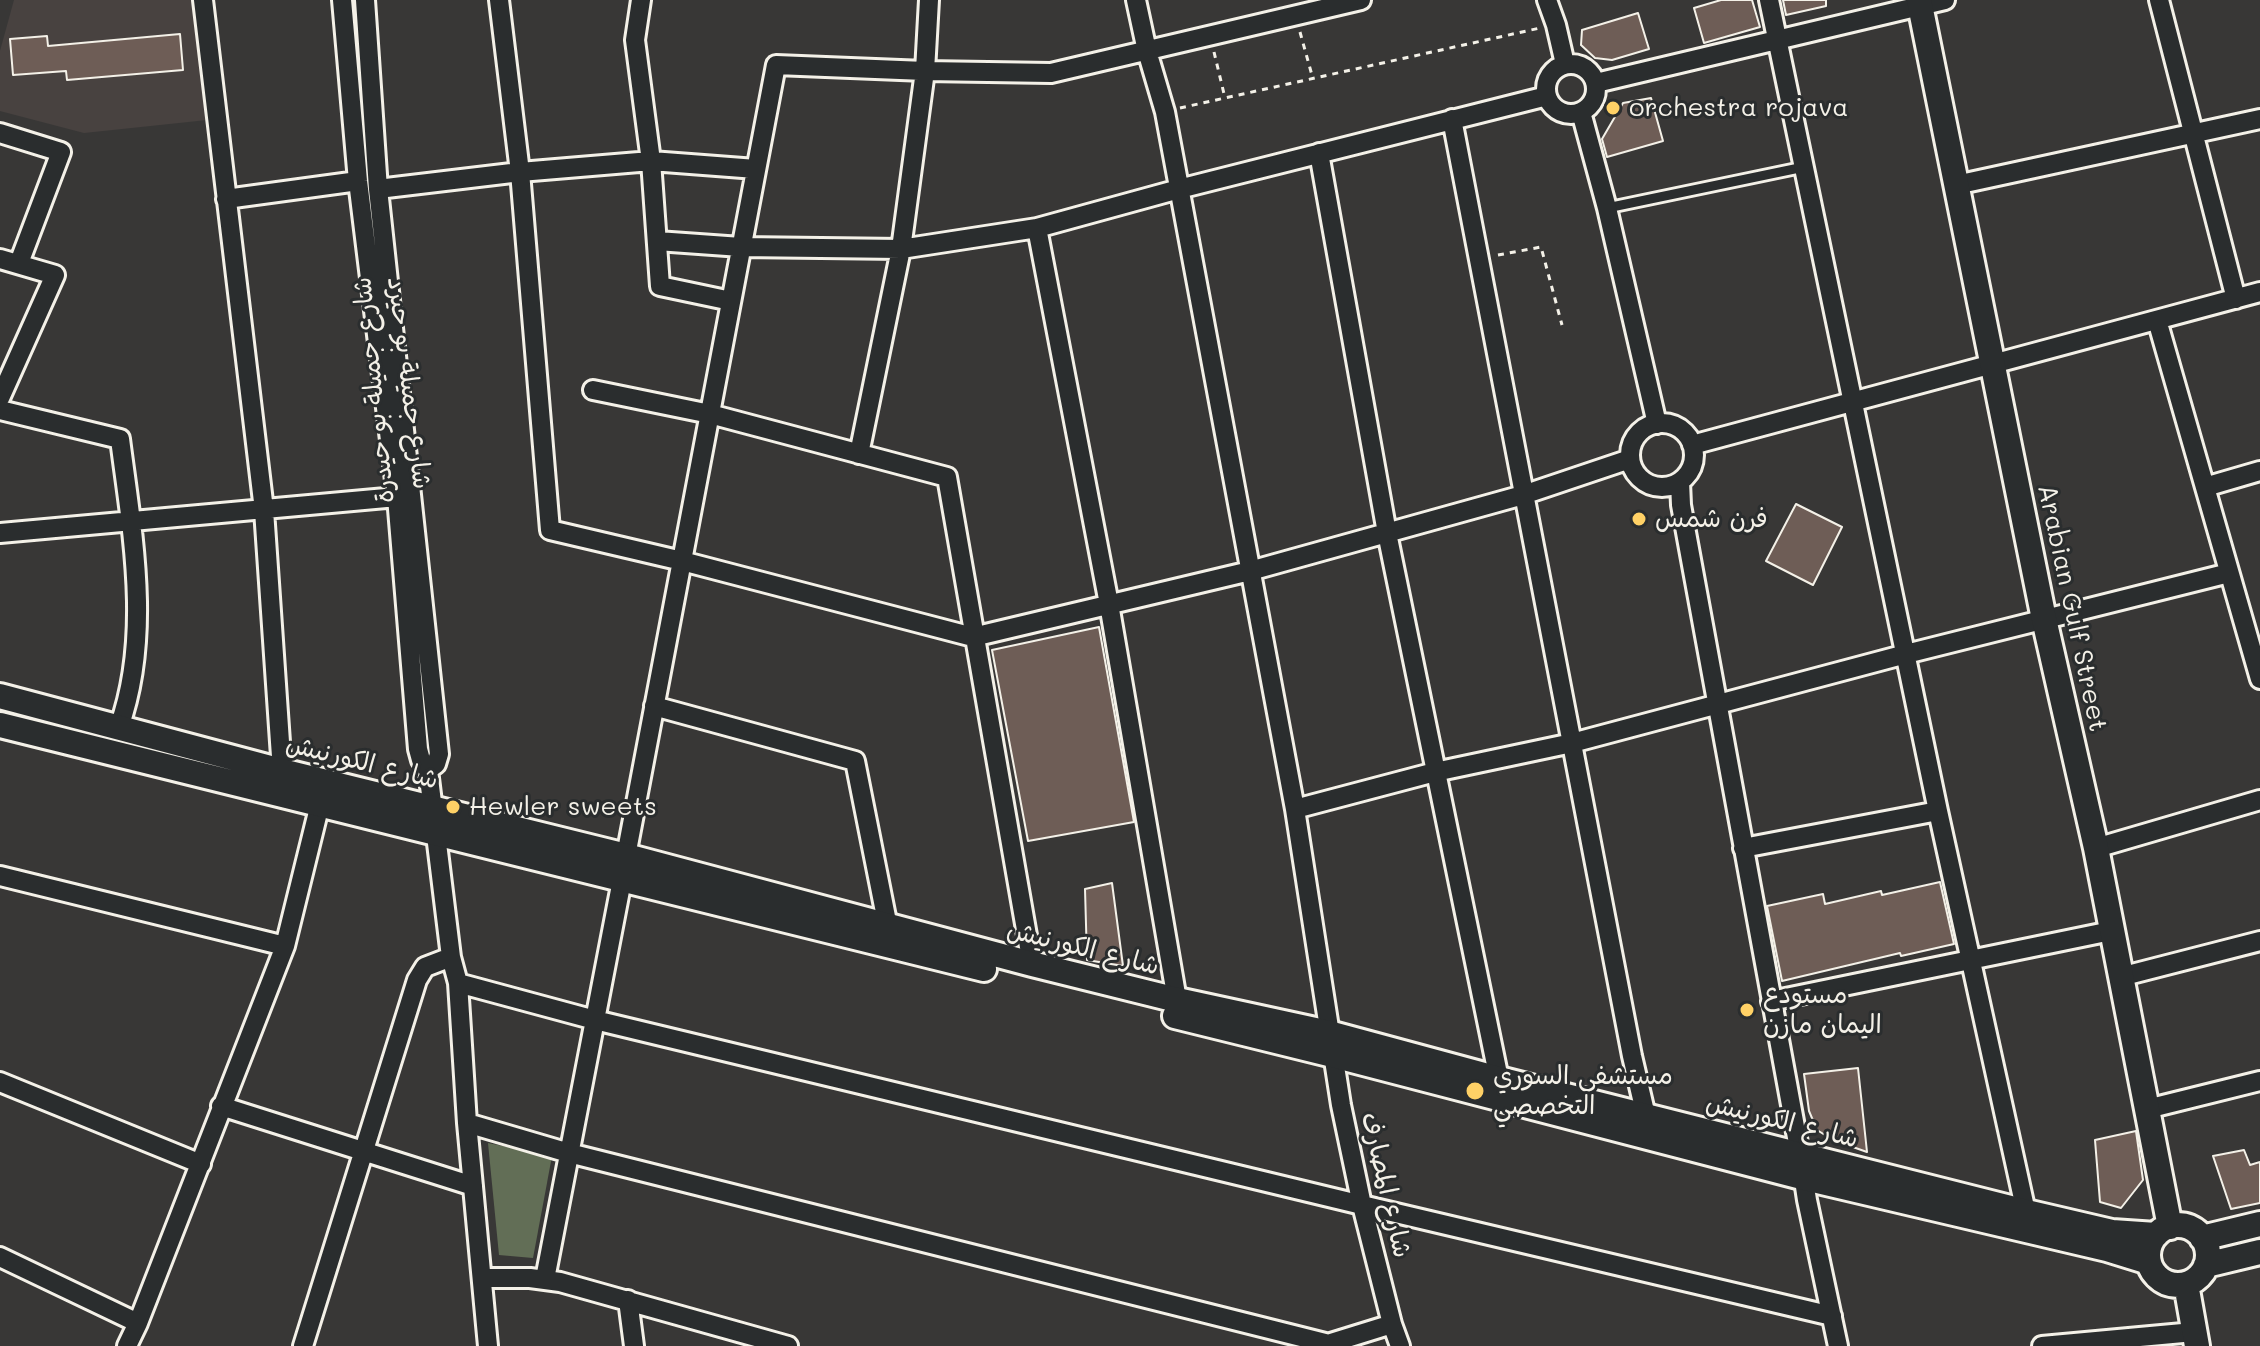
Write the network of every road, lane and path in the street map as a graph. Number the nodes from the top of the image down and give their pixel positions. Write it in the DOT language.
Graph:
graph roads {
  1 [pos="203,0"];
  2 [pos="342,0"];
  3 [pos="365,0"];
  4 [pos="499,0"];
  5 [pos="641,0"];
  6 [pos="929,0"];
  7 [pos="1136,0"];
  8 [pos="1361,0"];
  9 [pos="1547,0"];
  10 [pos="1769,0"];
  11 [pos="1945,0"];
  12 [pos="2159,0"];
  13 [pos="1919,3"];
  14 [pos="1296,15"];
  15 [pos="1556,25"];
  16 [pos="1210,36"];
  17 [pos="1778,40"];
  18 [pos="1147,51"];
  19 [pos="1565,64"];
  20 [pos="925,71"];
  21 [pos="1313,79"];
  22 [pos="1596,83"];
  23 [pos="1547,96"];
  24 [pos="1225,98"];
  25 [pos="1165,112"];
  26 [pos="1581,112"];
  27 [pos="1452,119"];
  28 [pos="2260,119"];
  29 [pos="0,133"];
  30 [pos="2193,134"];
  31 [pos="1319,153"];
  32 [pos="651,161"];
  33 [pos="1804,167"];
  34 [pos="756,169"];
  35 [pos="520,172"];
  36 [pos="358,181"];
  37 [pos="1956,185"];
  38 [pos="378,189"];
  39 [pos="1179,189"];
  40 [pos="226,199"];
  41 [pos="1607,208"];
  42 [pos="1037,228"];
  43 [pos="657,241"];
  44 [pos="741,247"];
  45 [pos="901,249"];
  46 [pos="0,259"];
  47 [pos="1478,259"];
  48 [pos="19,263"];
  49 [pos="2260,292"];
  50 [pos="2236,299"];
  51 [pos="731,301"];
  52 [pos="2157,320"];
  53 [pos="1562,325"];
  54 [pos="1992,365"];
  55 [pos="593,390"];
  56 [pos="0,398"];
  57 [pos="1853,403"];
  58 [pos="0,410"];
  59 [pos="710,414"];
  60 [pos="1657,424"];
  61 [pos="1692,445"];
  62 [pos="859,454"];
  63 [pos="1630,459"];
  64 [pos="2260,471"];
  65 [pos="1680,482"];
  66 [pos="2205,487"];
  67 [pos="1523,495"];
  68 [pos="397,497"];
  69 [pos="264,510"];
  70 [pos="130,522"];
  71 [pos="0,533"];
  72 [pos="1387,533"];
  73 [pos="682,561"];
  74 [pos="1250,571"];
  75 [pos="2229,573"];
  76 [pos="1109,604"];
  77 [pos="2044,619"];
  78 [pos="2253,633"];
  79 [pos="973,637"];
  80 [pos="1906,654"];
  81 [pos="2260,679"];
  82 [pos="0,696"];
  83 [pos="654,706"];
  84 [pos="1717,706"];
  85 [pos="0,725"];
  86 [pos="119,727"];
  87 [pos="1572,743"];
  88 [pos="428,770"];
  89 [pos="282,771"];
  90 [pos="1435,772"];
  91 [pos="2260,800"];
  92 [pos="320,804"];
  93 [pos="433,808"];
  94 [pos="1295,809"];
  95 [pos="1938,811"];
  96 [pos="436,833"];
  97 [pos="1743,848"];
  98 [pos="2096,848"];
  99 [pos="624,868"];
  100 [pos="0,876"];
  101 [pos="888,927"];
  102 [pos="2111,931"];
  103 [pos="2260,941"];
  104 [pos="285,946"];
  105 [pos="451,957"];
  106 [pos="1971,959"];
  107 [pos="1032,964"];
  108 [pos="2120,977"];
  109 [pos="458,983"];
  110 [pos="1177,1000"];
  111 [pos="1771,1001"];
  112 [pos="595,1020"];
  113 [pos="1331,1044"];
  114 [pos="1499,1079"];
  115 [pos="2260,1081"];
  116 [pos="0,1082"];
  117 [pos="221,1106"];
  118 [pos="2147,1109"];
  119 [pos="1646,1116"];
  120 [pos="467,1123"];
  121 [pos="364,1151"];
  122 [pos="569,1153"];
  123 [pos="201,1164"];
  124 [pos="1802,1166"];
  125 [pos="473,1186"];
  126 [pos="1362,1205"];
  127 [pos="2026,1212"];
  128 [pos="2260,1224"];
  129 [pos="2163,1231"];
  130 [pos="2202,1238"];
  131 [pos="2260,1252"];
  132 [pos="0,1257"];
  133 [pos="2149,1262"];
  134 [pos="2206,1265"];
  135 [pos="482,1278"];
  136 [pos="545,1279"];
  137 [pos="2186,1284"];
  138 [pos="628,1300"];
  139 [pos="1832,1316"];
  140 [pos="138,1323"];
  141 [pos="1392,1324"];
  142 [pos="2196,1339"];
  143 [pos="1325,1345"];
  144 [pos="127,1346"];
  145 [pos="303,1346"];
  146 [pos="488,1346"];
  147 [pos="634,1346"];
  148 [pos="788,1346"];
  149 [pos="1400,1346"];
  150 [pos="1838,1346"];
  151 [pos="2042,1346"];
  1 -- 40 [label="street"];
  2 -- 36 [label="street, شارع جميلة بو حيرد"];
  3 -- 38 [label="street, شارع جميلة بو حيدرة"];
  4 -- 35 [label="street"];
  5 -- 32 [label="street"];
  6 -- 20 [label="street"];
  7 -- 18 [label="street, شارع المصارف"];
  8 -- 14 [label="street"];
  9 -- 15 [label="street"];
  10 -- 17 [label="street"];
  11 -- 13 [label="street"];
  12 -- 30 [label="street"];
  13 -- 17 [label="street"];
  13 -- 37 [label="street, Arabian Gulf Street"];
  14 -- 16 [label="street"];
  14 -- 21 [label="path"];
  15 -- 19 [label="street"];
  15 -- 21 [label="path"];
  16 -- 18 [label="street"];
  16 -- 24 [label="path"];
  17 -- 22 [label="street"];
  17 -- 33 [label="street"];
  18 -- 20 [label="street"];
  18 -- 25 [label="street, شارع المصارف"];
  19 -- 22 [label="street"];
  19 -- 23 [label="street"];
  20 -- 34 [label="street"];
  20 -- 45 [label="street"];
  21 -- 24 [label="path"];
  22 -- 26 [label="street"];
  23 -- 26 [label="street"];
  23 -- 27 [label="street"];
  24 -- 25 [label="path"];
  25 -- 39 [label="street, شارع المصارف"];
  26 -- 41 [label="street"];
  27 -- 31 [label="street"];
  27 -- 47 [label="street"];
  28 -- 30 [label="street"];
  29 -- 48 [label="street"];
  30 -- 37 [label="street"];
  30 -- 50 [label="street"];
  31 -- 39 [label="street"];
  31 -- 72 [label="street"];
  32 -- 34 [label="street"];
  32 -- 35 [label="street"];
  32 -- 43 [label="street"];
  33 -- 41 [label="lane"];
  33 -- 57 [label="street"];
  34 -- 44 [label="street"];
  35 -- 38 [label="street"];
  35 -- 73 [label="street"];
  36 -- 40 [label="street"];
  36 -- 68 [label="street, شارع جميلة بو حيرد"];
  37 -- 54 [label="street, Arabian Gulf Street"];
  38 -- 88 [label="street, شارع جميلة بو حيدرة"];
  39 -- 42 [label="street"];
  39 -- 74 [label="street, شارع المصارف"];
  40 -- 69 [label="street"];
  41 -- 60 [label="street"];
  42 -- 45 [label="street"];
  42 -- 76 [label="street"];
  43 -- 44 [label="street"];
  43 -- 51 [label="street"];
  44 -- 45 [label="street"];
  44 -- 51 [label="street"];
  45 -- 62 [label="street"];
  46 -- 48 [label="street"];
  47 -- 53 [label="path"];
  47 -- 67 [label="street"];
  48 -- 56 [label="street"];
  49 -- 50 [label="street"];
  50 -- 52 [label="street"];
  51 -- 59 [label="street"];
  52 -- 54 [label="street"];
  52 -- 66 [label="street"];
  54 -- 57 [label="street"];
  54 -- 77 [label="street, Arabian Gulf Street"];
  55 -- 59 [label="street"];
  57 -- 61 [label="street"];
  57 -- 80 [label="street"];
  58 -- 70 [label="street"];
  59 -- 62 [label="street"];
  59 -- 73 [label="street"];
  60 -- 61 [label="street"];
  60 -- 63 [label="street"];
  61 -- 65 [label="street"];
  62 -- 79 [label="street"];
  63 -- 65 [label="street"];
  63 -- 67 [label="street"];
  64 -- 66 [label="street"];
  65 -- 84 [label="street"];
  66 -- 75 [label="street"];
  67 -- 72 [label="street"];
  67 -- 87 [label="street"];
  68 -- 69 [label="street"];
  68 -- 88 [label="street, شارع جميلة بو حيرد"];
  69 -- 70 [label="street"];
  69 -- 89 [label="street"];
  70 -- 71 [label="street"];
  70 -- 86 [label="street"];
  72 -- 74 [label="street"];
  72 -- 90 [label="street"];
  73 -- 79 [label="street"];
  73 -- 83 [label="street"];
  74 -- 76 [label="street"];
  74 -- 94 [label="street, شارع المصارف"];
  75 -- 77 [label="street"];
  75 -- 78 [label="street"];
  76 -- 79 [label="street"];
  76 -- 110 [label="street"];
  77 -- 80 [label="street"];
  77 -- 98 [label="street, Arabian Gulf Street"];
  78 -- 81 [label="street"];
  79 -- 107 [label="street"];
  80 -- 84 [label="street"];
  80 -- 95 [label="street"];
  82 -- 86 [label="street, شارع الكورنيش"];
  83 -- 99 [label="street"];
  83 -- 101 [label="street"];
  84 -- 87 [label="street"];
  84 -- 97 [label="street"];
  85 -- 92 [label="street, شارع الكورنيش"];
  86 -- 89 [label="street, شارع الكورنيش"];
  87 -- 90 [label="street"];
  87 -- 119 [label="street"];
  88 -- 93 [label="street"];
  89 -- 93 [label="street, شارع الكورنيش"];
  90 -- 94 [label="street"];
  90 -- 114 [label="street"];
  91 -- 98 [label="street"];
  92 -- 96 [label="street, شارع الكورنيش"];
  92 -- 104 [label="street"];
  93 -- 96 [label="street"];
  93 -- 99 [label="street, شارع الكورنيش"];
  94 -- 113 [label="street, شارع المصارف"];
  95 -- 97 [label="street"];
  95 -- 106 [label="street"];
  96 -- 99 [label="street, شارع الكورنيش"];
  96 -- 105 [label="street"];
  97 -- 111 [label="street"];
  98 -- 102 [label="street, Arabian Gulf Street"];
  99 -- 101 [label="street, شارع الكورنيش"];
  99 -- 112 [label="street"];
  99 -- 113 [label="street, شارع الكورنيش"];
  100 -- 104 [label="street"];
  101 -- 107 [label="street, شارع الكورنيش"];
  102 -- 106 [label="street"];
  102 -- 108 [label="street, Arabian Gulf Street"];
  103 -- 108 [label="street"];
  104 -- 117 [label="street"];
  105 -- 109 [label="street"];
  105 -- 121 [label="street"];
  106 -- 111 [label="street"];
  106 -- 127 [label="street"];
  107 -- 110 [label="street, شارع الكورنيش"];
  108 -- 118 [label="street, Arabian Gulf Street"];
  109 -- 112 [label="street"];
  109 -- 120 [label="street"];
  110 -- 113 [label="street, شارع الكورنيش"];
  111 -- 124 [label="street"];
  112 -- 122 [label="street"];
  112 -- 126 [label="street"];
  113 -- 114 [label="street, شارع الكورنيش"];
  113 -- 124 [label="street, شارع الكورنيش"];
  113 -- 126 [label="street, شارع المصارف"];
  114 -- 119 [label="street, شارع الكورنيش"];
  115 -- 118 [label="street"];
  116 -- 123 [label="street"];
  117 -- 121 [label="street"];
  117 -- 123 [label="street"];
  118 -- 129 [label="street, Arabian Gulf Street"];
  119 -- 124 [label="street, شارع الكورنيش"];
  120 -- 122 [label="street"];
  120 -- 125 [label="street"];
  121 -- 125 [label="street"];
  121 -- 145 [label="street"];
  122 -- 136 [label="street"];
  122 -- 143 [label="street"];
  123 -- 140 [label="street"];
  124 -- 127 [label="street, شارع الكورنيش"];
  124 -- 133 [label="street, شارع الكورنيش"];
  124 -- 139 [label="street"];
  125 -- 135 [label="street"];
  126 -- 139 [label="street"];
  126 -- 141 [label="street, شارع المصارف"];
  127 -- 129 [label="street, شارع الكورنيش"];
  128 -- 130 [label="street"];
  129 -- 130 [label="street"];
  129 -- 133 [label="street"];
  130 -- 134 [label="street"];
  131 -- 134 [label="street"];
  132 -- 140 [label="street"];
  133 -- 137 [label="street"];
  134 -- 137 [label="street"];
  135 -- 136 [label="street"];
  135 -- 146 [label="street"];
  136 -- 138 [label="street"];
  137 -- 142 [label="street"];
  138 -- 147 [label="street"];
  138 -- 148 [label="street"];
  139 -- 150 [label="street"];
  140 -- 144 [label="street"];
  141 -- 143 [label="street"];
  141 -- 149 [label="street, شارع المصارف"];
  142 -- 151 [label="street"];
}
